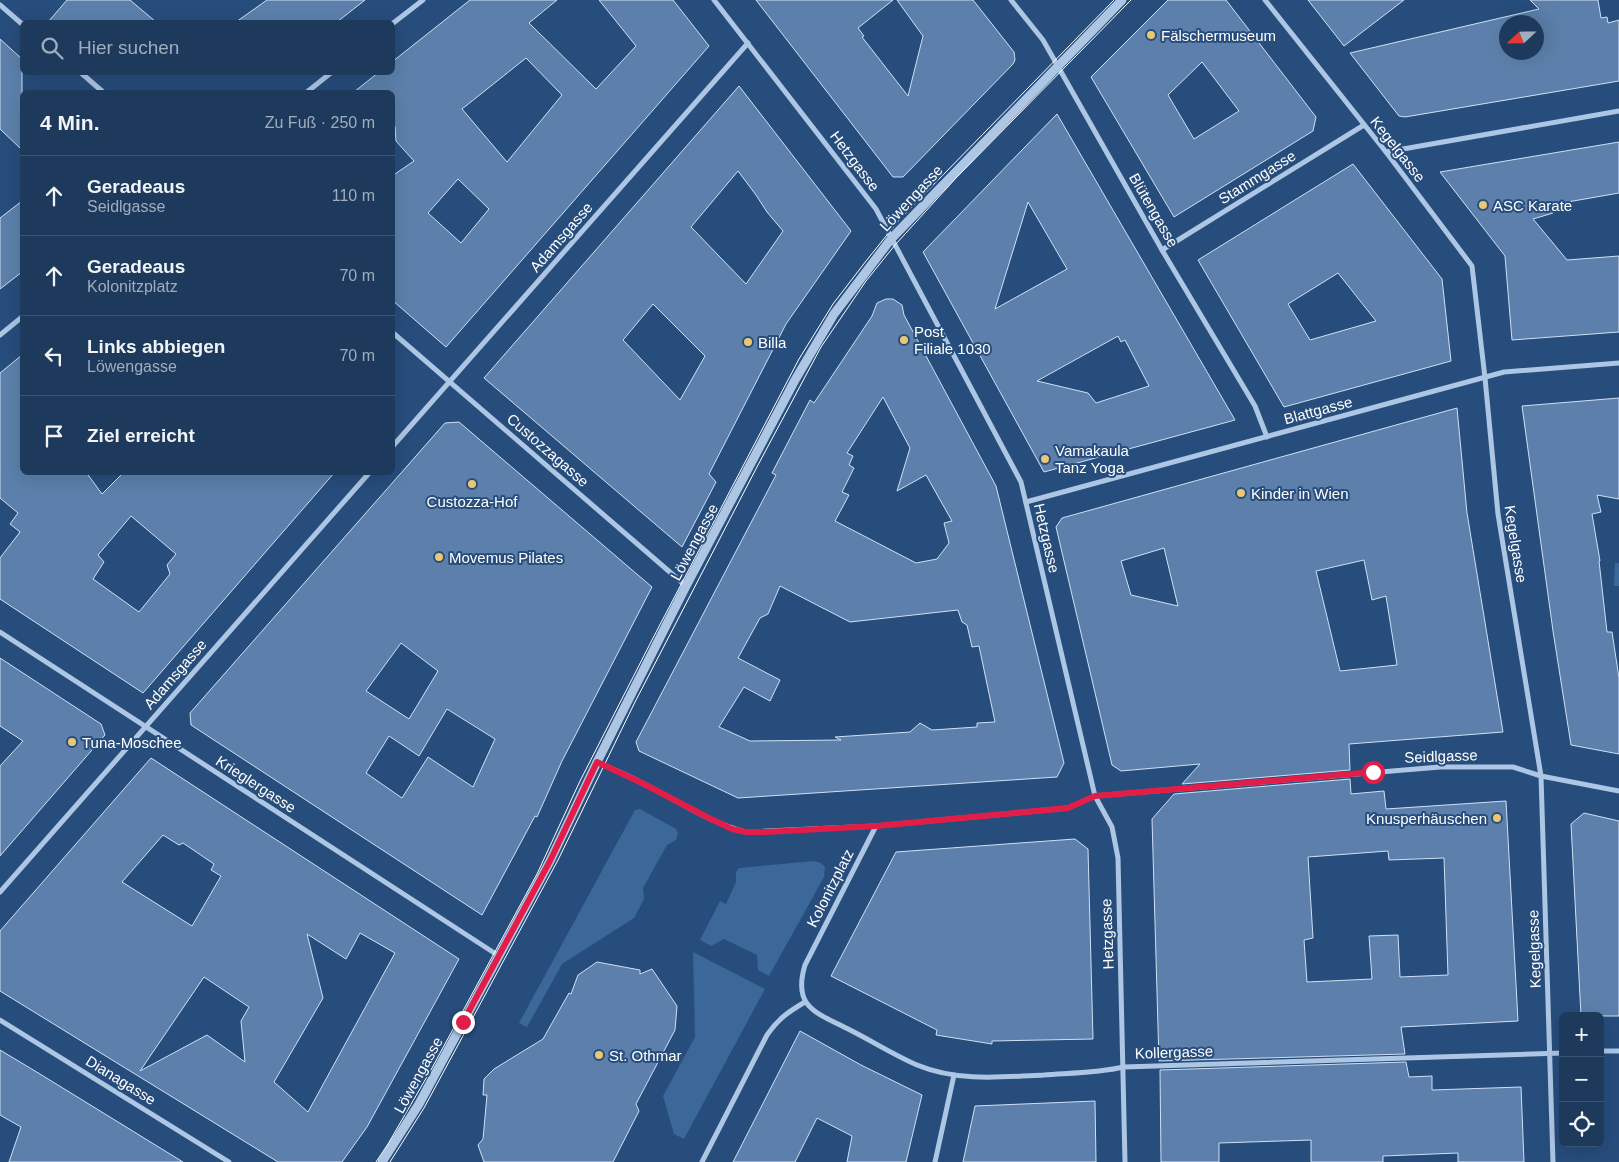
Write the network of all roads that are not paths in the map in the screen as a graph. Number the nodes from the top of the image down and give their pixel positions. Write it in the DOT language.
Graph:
graph roads {
  1 [pos="423,0"];
  2 [pos="714,0"];
  3 [pos="1011,0"];
  4 [pos="1122,0"];
  5 [pos="1265,0"];
  6 [pos="0,5"];
  7 [pos="20,22"];
  8 [pos="395,22"];
  9 [pos="748,43"];
  10 [pos="1057,66"];
  11 [pos="83,75"];
  12 [pos="328,75"];
  13 [pos="101,90"];
  14 [pos="309,90"];
  15 [pos="1619,111"];
  16 [pos="1364,125"];
  17 [pos="1386,152"];
  18 [pos="891,239"];
  19 [pos="1162,250"];
  20 [pos="20,319"];
  21 [pos="0,335"];
  22 [pos="395,335"];
  23 [pos="1619,363"];
  24 [pos="1485,378"];
  25 [pos="450,382"];
  26 [pos="1268,437"];
  27 [pos="395,444"];
  28 [pos="367,475"];
  29 [pos="1026,502"];
  30 [pos="686,586"];
  31 [pos="0,632"];
  32 [pos="145,727"];
  33 [pos="597,762"];
  34 [pos="1541,776"];
  35 [pos="1619,791"];
  36 [pos="1095,796"];
  37 [pos="876,826"];
  38 [pos="0,892"];
  39 [pos="499,956"];
  40 [pos="805,1002"];
  41 [pos="0,1020"];
  42 [pos="1619,1051"];
  43 [pos="1604,1052"];
  44 [pos="1559,1053"];
  45 [pos="1550,1054"];
  46 [pos="1124,1066"];
  47 [pos="954,1075"];
  48 [pos="229,1162"];
  49 [pos="382,1162"];
  50 [pos="702,1162"];
  51 [pos="935,1162"];
  52 [pos="1125,1162"];
  53 [pos="1553,1162"];
  1 -- 8 [label="street"];
  2 -- 9 [label="street, Hetzgasse"];
  3 -- 10 [label="street, Blütengasse"];
  4 -- 10 [label="street, Löwengasse"];
  5 -- 16 [label="street, Kegelgasse"];
  6 -- 7 [label="street"];
  9 -- 18 [label="street, Hetzgasse"];
  9 -- 25 [label="street, Adamsgasse"];
  10 -- 18 [label="street, Löwengasse"];
  10 -- 19 [label="street, Blütengasse"];
  11 -- 13 [label="street"];
  12 -- 14 [label="street"];
  15 -- 17 [label="street"];
  16 -- 17 [label="street, Kegelgasse"];
  16 -- 19 [label="street, Stammgasse"];
  17 -- 24 [label="street, Kegelgasse"];
  18 -- 29 [label="street, Hetzgasse"];
  18 -- 30 [label="street, Löwengasse"];
  19 -- 26 [label="street, Blütengasse"];
  20 -- 21 [label="street"];
  22 -- 25 [label="street, Custozzagasse"];
  23 -- 24 [label="street, Blattgasse"];
  24 -- 26 [label="street, Blattgasse"];
  24 -- 34 [label="street, Kegelgasse"];
  25 -- 27 [label="street, Adamsgasse"];
  25 -- 30 [label="street, Custozzagasse"];
  26 -- 29 [label="street, Blattgasse"];
  28 -- 32 [label="street, Adamsgasse"];
  29 -- 36 [label="street, Hetzgasse"];
  30 -- 33 [label="street, Löwengasse"];
  31 -- 32 [label="street, Krieglergasse"];
  32 -- 38 [label="street, Adamsgasse"];
  32 -- 39 [label="street, Krieglergasse"];
  33 -- 37 [label="street, Kolonitzplatz"];
  33 -- 39 [label="street, Löwengasse"];
  34 -- 35 [label="street, Seidlgasse"];
  34 -- 36 [label="street, Seidlgasse"];
  34 -- 45 [label="street, Kegelgasse"];
  36 -- 37 [label="street, Seidlgasse"];
  36 -- 46 [label="street, Hetzgasse"];
  37 -- 40 [label="street, Kolonitzplatz"];
  39 -- 49 [label="street, Löwengasse"];
  40 -- 47 [label="street, Kollergasse"];
  40 -- 50 [label="street"];
  41 -- 48 [label="street, Dianagasse"];
  42 -- 43 [label="street"];
  44 -- 45 [label="street, Kollergasse"];
  45 -- 46 [label="street, Kollergasse"];
  45 -- 53 [label="street, Kegelgasse"];
  46 -- 47 [label="street, Kollergasse"];
  46 -- 52 [label="street, Hetzgasse"];
  47 -- 51 [label="street"];
}
